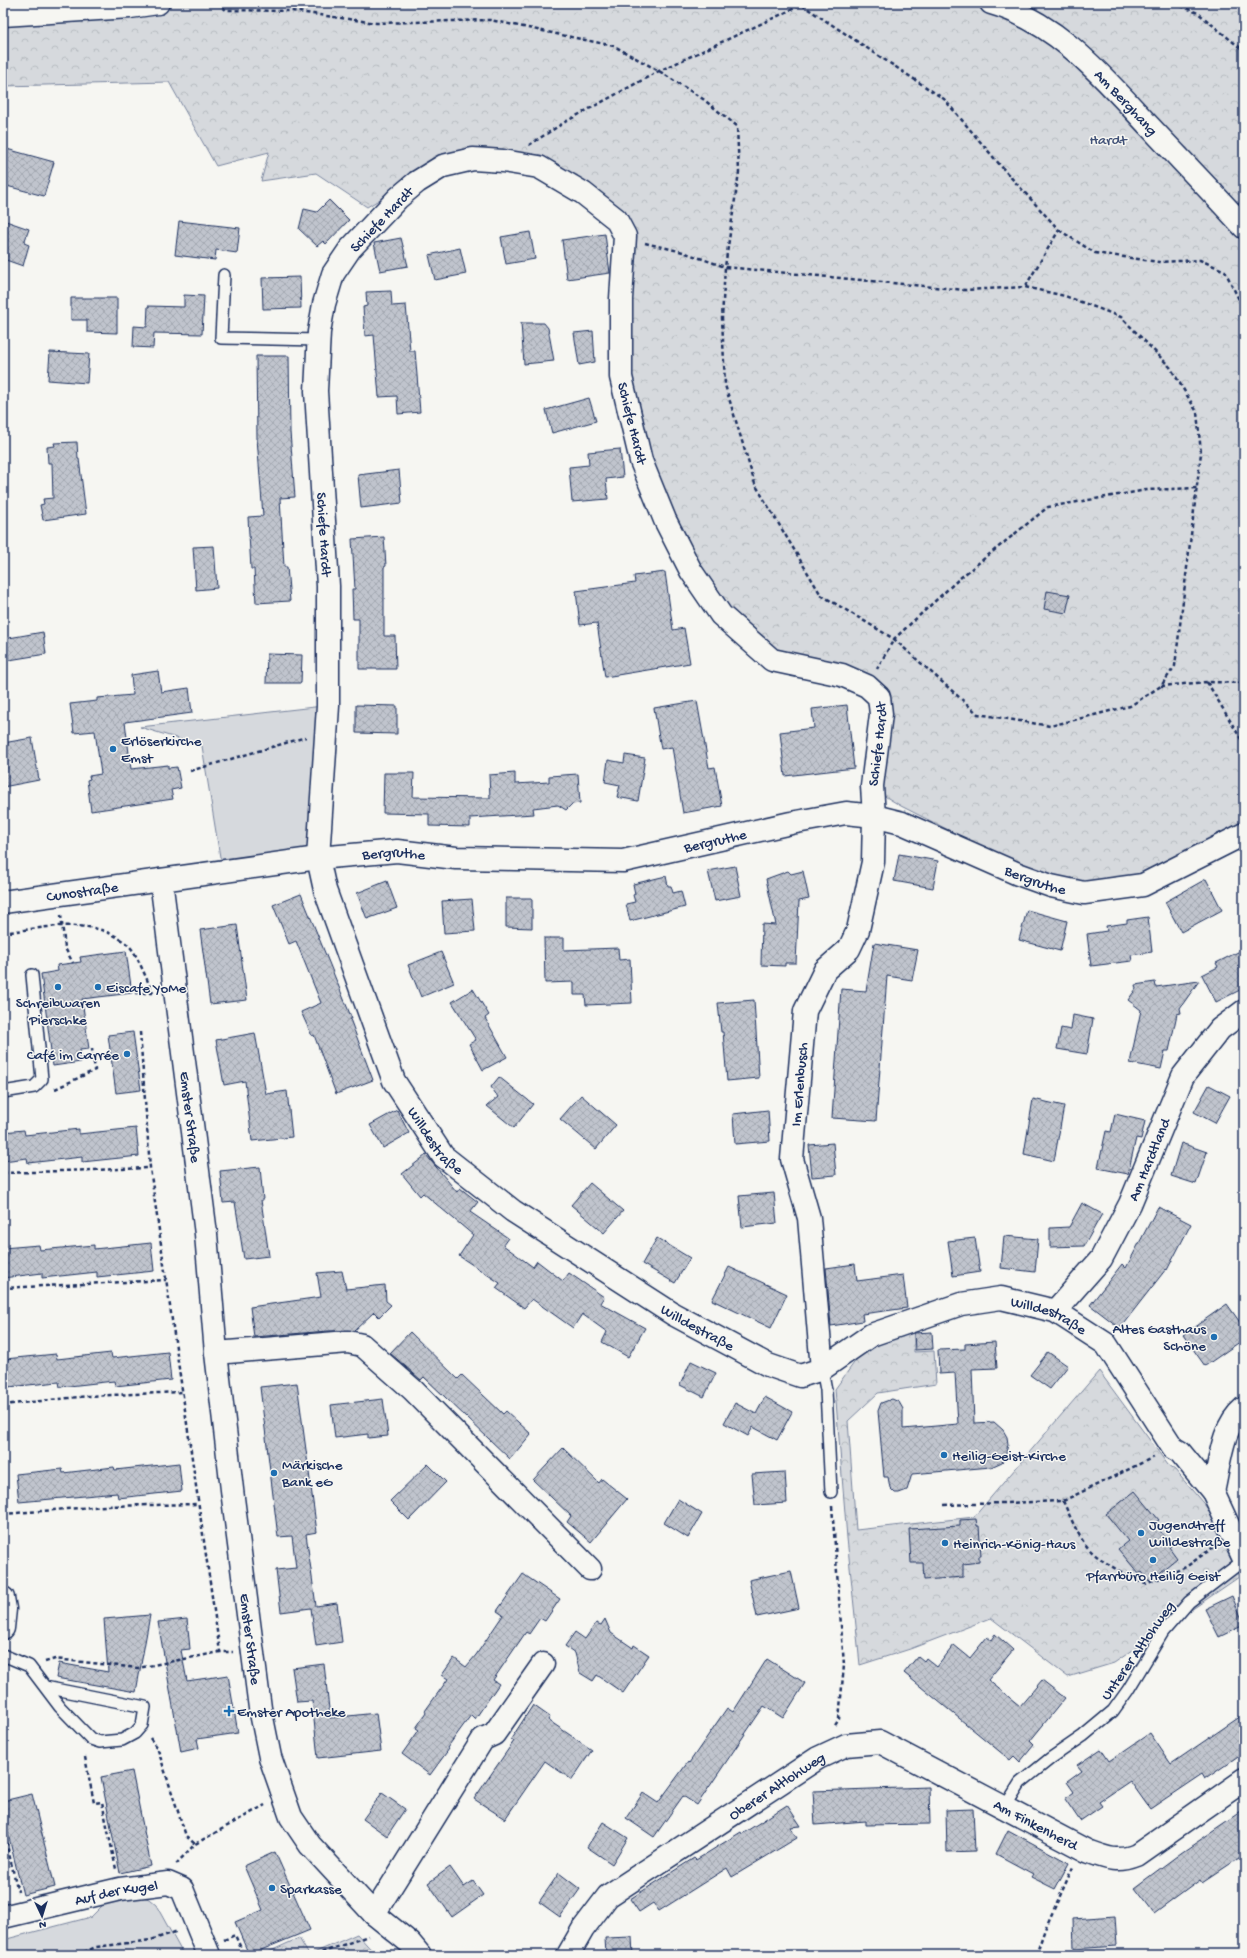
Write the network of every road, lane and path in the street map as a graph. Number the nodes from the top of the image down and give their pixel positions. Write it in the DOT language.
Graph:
graph roads {
  1 [pos="158,3"];
  2 [pos="217,3"];
  3 [pos="806,3"];
  4 [pos="991,3"];
  5 [pos="1174,3"];
  6 [pos="802,5"];
  7 [pos="3,15"];
  8 [pos="1244,51"];
  9 [pos="659,71"];
  10 [pos="503,161"];
  11 [pos="1244,227"];
  12 [pos="1059,230"];
  13 [pos="638,241"];
  14 [pos="725,267"];
  15 [pos="224,275"];
  16 [pos="1025,287"];
  17 [pos="1244,310"];
  18 [pos="318,340"];
  19 [pos="1197,488"];
  20 [pos="894,639"];
  21 [pos="1207,682"];
  22 [pos="1244,683"];
  23 [pos="867,686"];
  24 [pos="1162,686"];
  25 [pos="326,731"];
  26 [pos="1244,744"];
  27 [pos="190,772"];
  28 [pos="874,816"];
  29 [pos="1244,834"];
  30 [pos="318,858"];
  31 [pos="161,880"];
  32 [pos="59,894"];
  33 [pos="3,902"];
  34 [pos="62,925"];
  35 [pos="3,933"];
  36 [pos="73,963"];
  37 [pos="32,974"];
  38 [pos="153,993"];
  39 [pos="1244,1010"];
  40 [pos="140,1032"];
  41 [pos="92,1049"];
  42 [pos="34,1087"];
  43 [pos="3,1092"];
  44 [pos="150,1168"];
  45 [pos="3,1173"];
  46 [pos="166,1280"];
  47 [pos="3,1288"];
  48 [pos="1055,1311"];
  49 [pos="216,1353"];
  50 [pos="822,1370"];
  51 [pos="182,1392"];
  52 [pos="3,1405"];
  53 [pos="1244,1408"];
  54 [pos="1173,1448"];
  55 [pos="831,1492"];
  56 [pos="1213,1492"];
  57 [pos="1063,1501"];
  58 [pos="198,1504"];
  59 [pos="944,1505"];
  60 [pos="3,1514"];
  61 [pos="1232,1535"];
  62 [pos="1244,1559"];
  63 [pos="590,1569"];
  64 [pos="3,1598"];
  65 [pos="3,1628"];
  66 [pos="220,1652"];
  67 [pos="253,1653"];
  68 [pos="3,1655"];
  69 [pos="543,1664"];
  70 [pos="28,1666"];
  71 [pos="45,1687"];
  72 [pos="142,1725"];
  73 [pos="85,1757"];
  74 [pos="818,1758"];
  75 [pos="1244,1780"];
  76 [pos="283,1795"];
  77 [pos="1005,1807"];
  78 [pos="3,1828"];
  79 [pos="195,1844"];
  80 [pos="1081,1848"];
  81 [pos="168,1883"];
  82 [pos="120,1889"];
  83 [pos="13,1914"];
  84 [pos="382,1922"];
  85 [pos="196,1925"];
  86 [pos="77,1955"];
  87 [pos="208,1955"];
  88 [pos="315,1955"];
  89 [pos="420,1955"];
  90 [pos="568,1955"];
  91 [pos="1036,1955"];
  1 -- 7 [label="street"];
  2 -- 9 [label="path"];
  3 -- 6 [label="path"];
  4 -- 11 [label="street, Am Berghang"];
  5 -- 8 [label="path"];
  6 -- 9 [label="path"];
  6 -- 12 [label="path"];
  9 -- 10 [label="path"];
  9 -- 14 [label="path"];
  10 -- 18 [label="street, Schiefe Hardt"];
  10 -- 23 [label="street, Schiefe Hardt"];
  12 -- 16 [label="path"];
  12 -- 17 [label="path"];
  13 -- 14 [label="path"];
  14 -- 16 [label="path"];
  14 -- 20 [label="path"];
  15 -- 18 [label="lane"];
  16 -- 19 [label="path"];
  18 -- 25 [label="street, Schiefe Hardt"];
  19 -- 20 [label="path"];
  19 -- 24 [label="path"];
  20 -- 23 [label="path"];
  20 -- 24 [label="path"];
  21 -- 22 [label="path"];
  21 -- 24 [label="path"];
  21 -- 26 [label="path"];
  23 -- 28 [label="street, Schiefe Hardt"];
  25 -- 27 [label="path"];
  25 -- 30 [label="street, Schiefe Hardt"];
  28 -- 29 [label="street, Bergruthe"];
  28 -- 30 [label="street, Bergruthe"];
  28 -- 50 [label="street, Im Erlenbusch"];
  30 -- 31 [label="street, Bergruthe"];
  30 -- 50 [label="street, Willdestraße"];
  31 -- 32 [label="street, Cunostraße"];
  31 -- 49 [label="street, Emster Straße"];
  32 -- 33 [label="street, Cunostraße"];
  32 -- 34 [label="path"];
  34 -- 35 [label="path"];
  34 -- 36 [label="path"];
  34 -- 38 [label="path"];
  37 -- 42 [label="lane"];
  39 -- 48 [label="street, Am Hardtland"];
  40 -- 44 [label="path"];
  41 -- 42 [label="path"];
  42 -- 43 [label="lane"];
  44 -- 45 [label="path"];
  44 -- 46 [label="path"];
  46 -- 47 [label="path"];
  46 -- 51 [label="path"];
  48 -- 50 [label="street, Willdestraße"];
  48 -- 54 [label="street, Willdestraße"];
  49 -- 63 [label="street"];
  49 -- 67 [label="street, Emster Straße"];
  50 -- 55 [label="lane"];
  51 -- 52 [label="path"];
  51 -- 58 [label="path"];
  53 -- 56 [label="street"];
  54 -- 56 [label="street, Willdestraße"];
  54 -- 57 [label="path"];
  55 -- 74 [label="path, Oberer Altlohweg"];
  56 -- 61 [label="street, Willdestraße"];
  57 -- 59 [label="path"];
  57 -- 61 [label="path"];
  58 -- 60 [label="path"];
  58 -- 66 [label="path"];
  61 -- 62 [label="street, Willdestraße"];
  62 -- 77 [label="lane, Unterer Altlohweg"];
  64 -- 65 [label="street"];
  66 -- 67 [label="path"];
  66 -- 70 [label="path"];
  67 -- 76 [label="street, Emster Straße"];
  68 -- 70 [label="lane"];
  69 -- 84 [label="street"];
  70 -- 71 [label="lane"];
  71 -- 72 [label="lane"];
  71 -- 72 [label="lane"];
  72 -- 79 [label="path"];
  73 -- 82 [label="path"];
  74 -- 77 [label="street, Am Finkenherd"];
  74 -- 90 [label="street, Oberer Altlohweg"];
  75 -- 80 [label="street, Am Finkenherd"];
  76 -- 79 [label="path"];
  76 -- 84 [label="street, Emster Straße"];
  77 -- 80 [label="street, Am Finkenherd"];
  78 -- 83 [label="path"];
  79 -- 81 [label="path"];
  80 -- 91 [label="path"];
  81 -- 82 [label="street, Auf der Kugel"];
  81 -- 85 [label="street, Auf der Kugel"];
  82 -- 83 [label="street, Auf der Kugel"];
  84 -- 88 [label="path"];
  84 -- 89 [label="street, Emster Straße"];
  85 -- 86 [label="path"];
  85 -- 87 [label="street, Auf der Kugel"];
}
